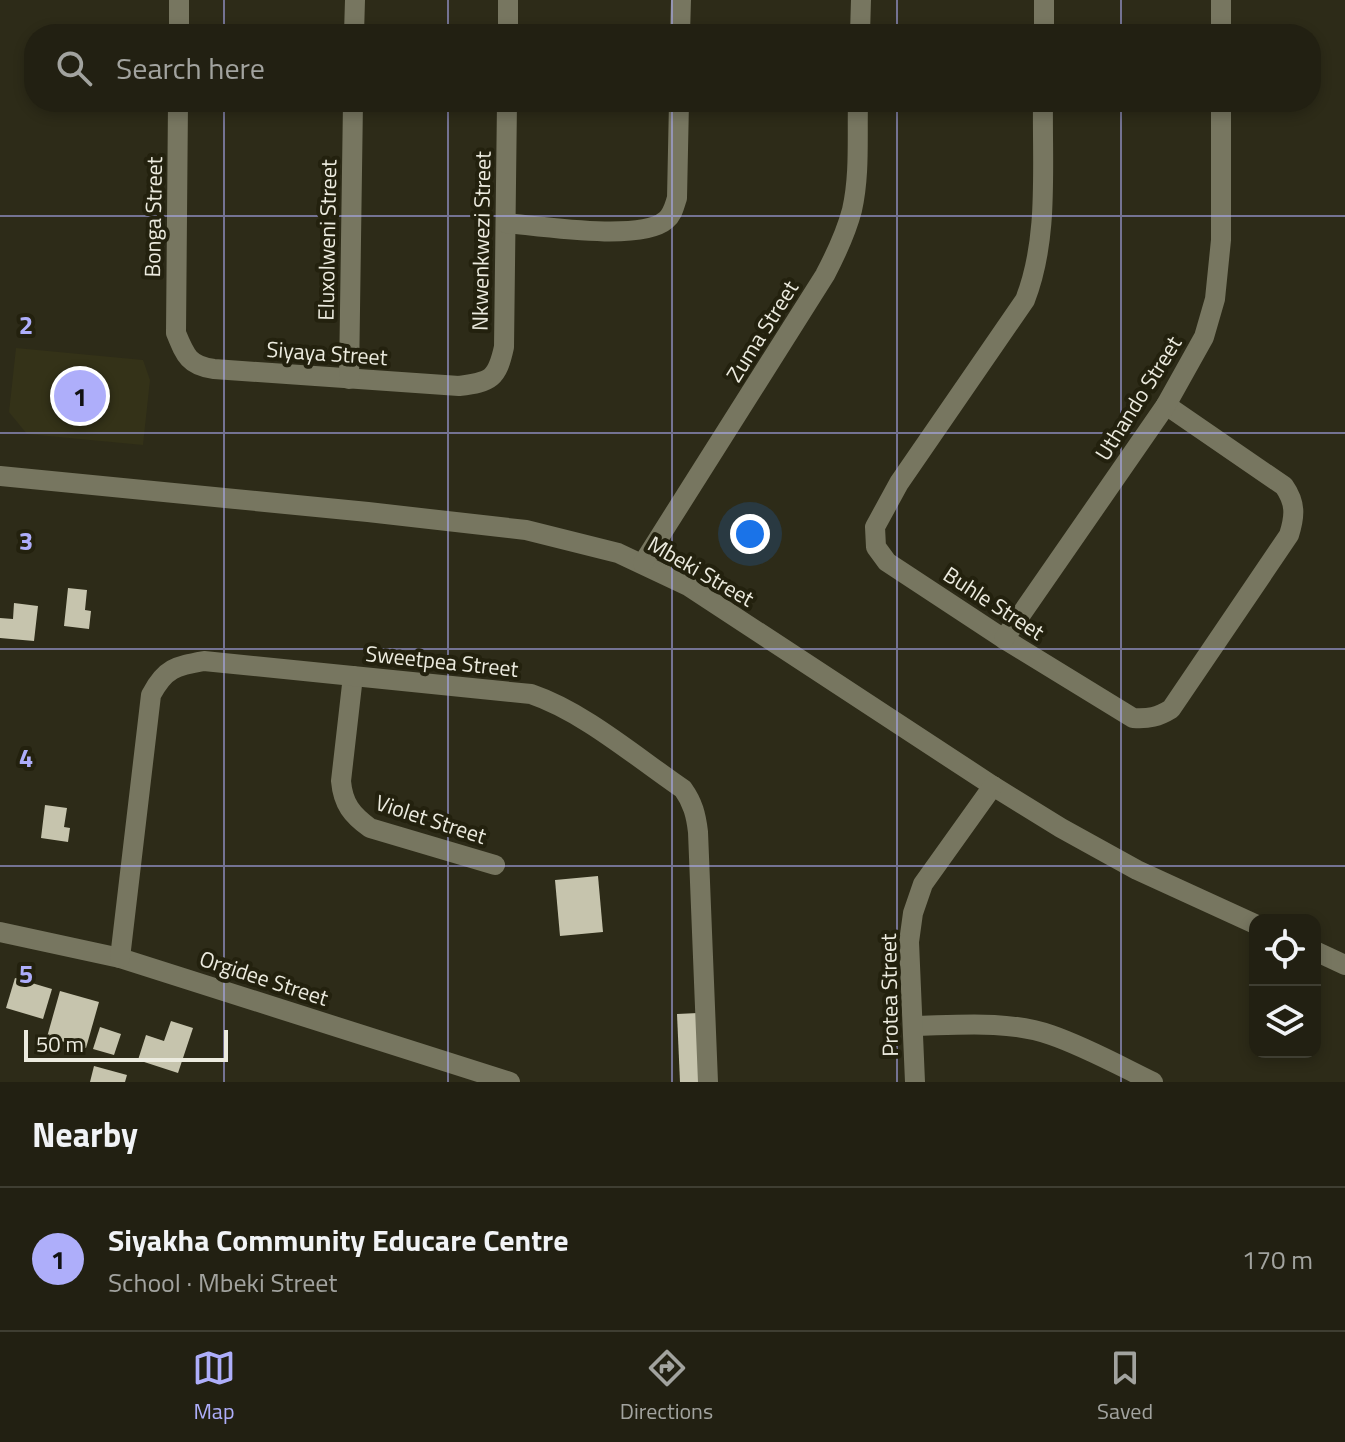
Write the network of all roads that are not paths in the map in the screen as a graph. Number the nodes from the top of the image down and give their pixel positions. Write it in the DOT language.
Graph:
graph roads {
  1 [pos="179,0"];
  2 [pos="355,0"];
  3 [pos="508,0"];
  4 [pos="681,0"];
  5 [pos="861,0"];
  6 [pos="1044,0"];
  7 [pos="1221,0"];
  8 [pos="179,24"];
  9 [pos="354,24"];
  10 [pos="508,24"];
  11 [pos="680,24"];
  12 [pos="860,24"];
  13 [pos="1044,24"];
  14 [pos="1221,24"];
  15 [pos="178,112"];
  16 [pos="353,112"];
  17 [pos="507,112"];
  18 [pos="679,112"];
  19 [pos="858,112"];
  20 [pos="1043,112"];
  21 [pos="1221,112"];
  22 [pos="506,223"];
  23 [pos="176,333"];
  24 [pos="492,378"];
  25 [pos="349,379"];
  26 [pos="1166,405"];
  27 [pos="0,476"];
  28 [pos="643,563"];
  29 [pos="1004,639"];
  30 [pos="353,676"];
  31 [pos="993,786"];
  32 [pos="495,865"];
  33 [pos="1249,921"];
  34 [pos="0,932"];
  35 [pos="1321,954"];
  36 [pos="120,958"];
  37 [pos="1345,965"];
  38 [pos="914,1026"];
  39 [pos="510,1082"];
  40 [pos="708,1082"];
  41 [pos="915,1082"];
  42 [pos="1153,1082"];
  1 -- 8 [label="street"];
  2 -- 9 [label="street"];
  3 -- 10 [label="street"];
  4 -- 11 [label="street"];
  5 -- 12 [label="street"];
  6 -- 13 [label="street"];
  7 -- 14 [label="street"];
  15 -- 23 [label="street, Bonga Street"];
  16 -- 25 [label="street, Eluxolweni Street"];
  17 -- 22 [label="street, Nkwenkwezi Street"];
  18 -- 22 [label="street"];
  19 -- 28 [label="street, Zuma Street"];
  20 -- 29 [label="street, Buhle Street"];
  21 -- 26 [label="street, Uthando Street"];
  22 -- 24 [label="street, Nkwenkwezi Street"];
  23 -- 25 [label="street, Siyaya Street"];
  24 -- 25 [label="street, Siyaya Street"];
  26 -- 29 [label="street, Uthando Street"];
  26 -- 29 [label="street, Buhle Street"];
  27 -- 28 [label="street, Mbeki Street"];
  28 -- 31 [label="street, Mbeki Street"];
  30 -- 32 [label="street, Violet Street"];
  30 -- 36 [label="street, Sweetpea Street"];
  30 -- 40 [label="street, Sweetpea Street"];
  31 -- 33 [label="street, Mbeki Street"];
  31 -- 38 [label="street, Protea Street"];
  34 -- 36 [label="street, Orgidee Street"];
  35 -- 37 [label="street"];
  36 -- 39 [label="street, Orgidee Street"];
  38 -- 41 [label="street, Protea Street"];
  38 -- 42 [label="street"];
}
